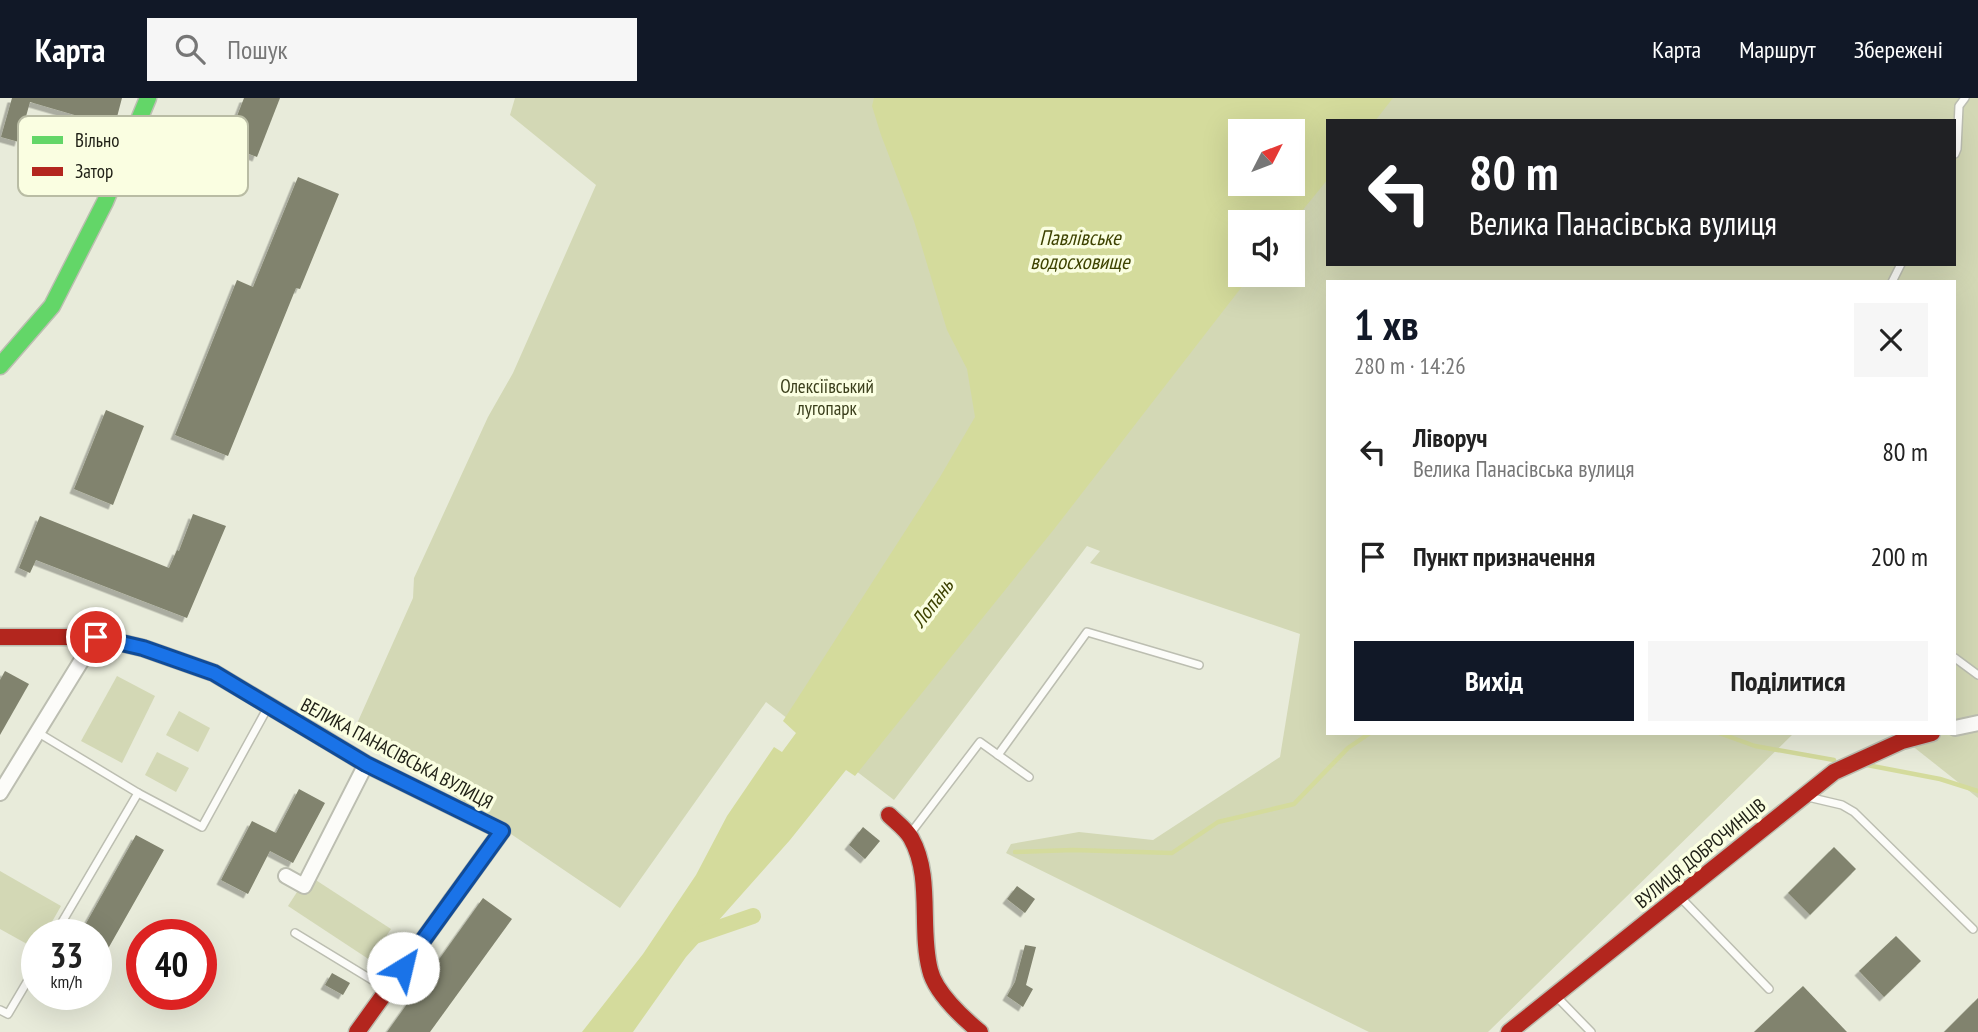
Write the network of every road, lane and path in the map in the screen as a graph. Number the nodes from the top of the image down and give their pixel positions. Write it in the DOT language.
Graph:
graph roads {
  1 [pos="148,98"];
  2 [pos="1965,98"];
  3 [pos="141,116"];
  4 [pos="1956,152"];
  5 [pos="107,196"];
  6 [pos="0,366"];
  7 [pos="96,637"];
  8 [pos="0,638"];
  9 [pos="1956,659"];
  10 [pos="1199,665"];
  11 [pos="1978,675"];
  12 [pos="268,707"];
  13 [pos="1978,723"];
  14 [pos="1956,728"];
  15 [pos="37,732"];
  16 [pos="1924,735"];
  17 [pos="998,755"];
  18 [pos="366,764"];
  19 [pos="1029,777"];
  20 [pos="0,793"];
  21 [pos="138,793"];
  22 [pos="1804,796"];
  23 [pos="889,815"];
  24 [pos="910,835"];
  25 [pos="286,876"];
  26 [pos="1679,896"];
  27 [pos="64,919"];
  28 [pos="1973,929"];
  29 [pos="295,933"];
  30 [pos="1769,989"];
  31 [pos="387,990"];
  32 [pos="21,992"];
  33 [pos="1556,995"];
  34 [pos="0,1010"];
  35 [pos="357,1032"];
  36 [pos="980,1032"];
  37 [pos="1509,1032"];
  38 [pos="1591,1032"];
  1 -- 3 [label="street"];
  2 -- 4 [label="lane"];
  5 -- 6 [label="street"];
  7 -- 8 [label="street, ВЕЛИКА ПАНАСІВСЬКА ВУЛИЦЯ"];
  7 -- 12 [label="street, ВЕЛИКА ПАНАСІВСЬКА ВУЛИЦЯ"];
  7 -- 15 [label="street"];
  9 -- 11 [label="lane"];
  10 -- 17 [label="lane"];
  12 -- 18 [label="street, ВЕЛИКА ПАНАСІВСЬКА ВУЛИЦЯ"];
  12 -- 21 [label="lane"];
  13 -- 14 [label="street"];
  15 -- 20 [label="street"];
  15 -- 21 [label="lane"];
  16 -- 22 [label="street, ВУЛИЦЯ ДОБРОЧИНЦІВ"];
  17 -- 19 [label="lane"];
  17 -- 24 [label="lane"];
  18 -- 25 [label="street"];
  18 -- 31 [label="street, ВЕЛИКА ПАНАСІВСЬКА ВУЛИЦЯ"];
  21 -- 27 [label="lane"];
  22 -- 26 [label="street, ВУЛИЦЯ ДОБРОЧИНЦІВ"];
  22 -- 28 [label="lane"];
  23 -- 24 [label="street"];
  24 -- 36 [label="street"];
  26 -- 30 [label="lane"];
  26 -- 33 [label="street, ВУЛИЦЯ ДОБРОЧИНЦІВ"];
  29 -- 31 [label="lane"];
  31 -- 35 [label="street, ВЕЛИКА ПАНАСІВСЬКА ВУЛИЦЯ"];
  32 -- 34 [label="lane"];
  33 -- 37 [label="street, ВУЛИЦЯ ДОБРОЧИНЦІВ"];
  33 -- 38 [label="lane"];
}
